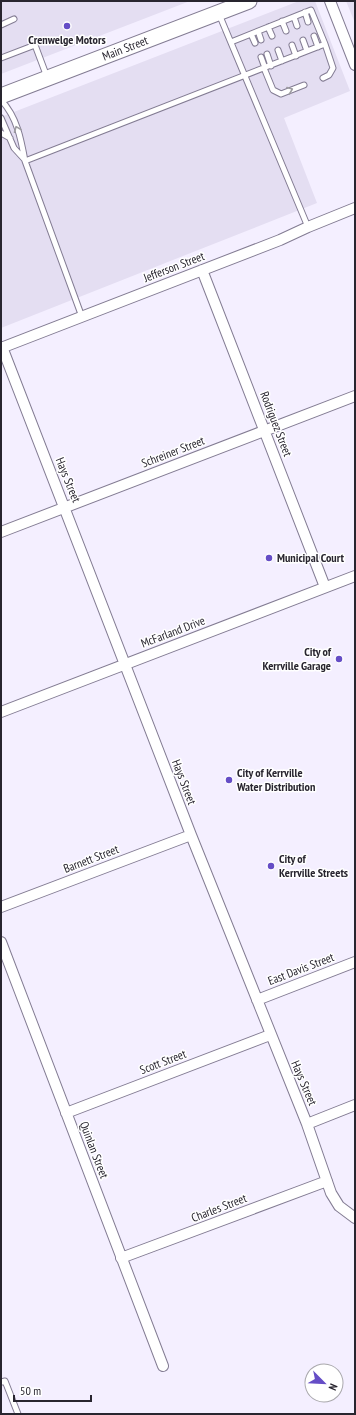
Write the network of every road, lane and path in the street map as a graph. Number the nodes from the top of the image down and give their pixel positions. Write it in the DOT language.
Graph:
graph roads {
  1 [pos="249,1"];
  2 [pos="330,1"];
  3 [pos="305,12"];
  4 [pos="218,13"];
  5 [pos="294,17"];
  6 [pos="14,19"];
  7 [pos="282,21"];
  8 [pos="308,22"];
  9 [pos="1,25"];
  10 [pos="297,26"];
  11 [pos="268,27"];
  12 [pos="258,31"];
  13 [pos="286,31"];
  14 [pos="251,34"];
  15 [pos="272,36"];
  16 [pos="314,36"];
  17 [pos="261,40"];
  18 [pos="303,40"];
  19 [pos="231,42"];
  20 [pos="255,43"];
  21 [pos="325,44"];
  22 [pos="292,45"];
  23 [pos="318,47"];
  24 [pos="278,50"];
  25 [pos="307,51"];
  26 [pos="267,54"];
  27 [pos="296,56"];
  28 [pos="260,57"];
  29 [pos="1,58"];
  30 [pos="282,61"];
  31 [pos="355,65"];
  32 [pos="271,66"];
  33 [pos="265,68"];
  34 [pos="245,76"];
  35 [pos="323,78"];
  36 [pos="47,79"];
  37 [pos="304,85"];
  38 [pos="1,96"];
  39 [pos="1,100"];
  40 [pos="1,118"];
  41 [pos="1,133"];
  42 [pos="10,138"];
  43 [pos="25,161"];
  44 [pos="355,208"];
  45 [pos="308,226"];
  46 [pos="202,270"];
  47 [pos="82,317"];
  48 [pos="1,348"];
  49 [pos="355,396"];
  50 [pos="264,431"];
  51 [pos="65,507"];
  52 [pos="1,532"];
  53 [pos="355,576"];
  54 [pos="325,588"];
  55 [pos="125,665"];
  56 [pos="1,712"];
  57 [pos="191,835"];
  58 [pos="1,907"];
  59 [pos="1,942"];
  60 [pos="355,962"];
  61 [pos="257,1000"];
  62 [pos="270,1035"];
  63 [pos="355,1105"];
  64 [pos="66,1113"];
  65 [pos="307,1124"];
  66 [pos="327,1181"];
  67 [pos="355,1218"];
  68 [pos="121,1258"];
  69 [pos="163,1366"];
  70 [pos="1,1382"];
  71 [pos="18,1414"];
  1 -- 4 [label="main road, Main Street"];
  2 -- 31 [label="street"];
  3 -- 5 [label="lane"];
  3 -- 8 [label="lane"];
  3 -- 21 [label="lane"];
  4 -- 19 [label="lane"];
  4 -- 36 [label="main road, Main Street"];
  5 -- 7 [label="lane"];
  5 -- 10 [label="lane"];
  6 -- 9 [label="lane"];
  7 -- 11 [label="lane"];
  7 -- 13 [label="lane"];
  11 -- 12 [label="lane"];
  11 -- 15 [label="lane"];
  12 -- 14 [label="lane"];
  12 -- 17 [label="lane"];
  14 -- 19 [label="lane"];
  14 -- 20 [label="lane"];
  16 -- 23 [label="lane"];
  18 -- 25 [label="lane"];
  19 -- 34 [label="lane"];
  21 -- 23 [label="lane"];
  21 -- 35 [label="lane"];
  22 -- 27 [label="lane"];
  23 -- 25 [label="lane"];
  24 -- 30 [label="lane"];
  25 -- 27 [label="lane"];
  26 -- 32 [label="lane"];
  27 -- 30 [label="lane"];
  28 -- 33 [label="lane"];
  29 -- 36 [label="lane"];
  30 -- 32 [label="lane"];
  32 -- 33 [label="lane"];
  33 -- 34 [label="lane"];
  33 -- 37 [label="lane, one-way"];
  34 -- 43 [label="lane"];
  34 -- 45 [label="lane"];
  36 -- 38 [label="main road, Main Street"];
  43 -- 39 [label="lane, one-way"];
  40 -- 42 [label="lane"];
  41 -- 42 [label="lane"];
  42 -- 43 [label="lane"];
  43 -- 47 [label="lane"];
  44 -- 45 [label="street, Jefferson Street"];
  45 -- 46 [label="street, Jefferson Street"];
  46 -- 47 [label="street, Jefferson Street"];
  46 -- 50 [label="street, Rodriguez Street"];
  47 -- 48 [label="street, Jefferson Street"];
  48 -- 51 [label="street, Hays Street"];
  49 -- 50 [label="street, Schreiner Street"];
  50 -- 51 [label="street, Schreiner Street"];
  50 -- 54 [label="street, Rodriguez Street"];
  51 -- 52 [label="street, Schreiner Street"];
  51 -- 55 [label="street, Hays Street"];
  53 -- 54 [label="street, McFarland Drive"];
  54 -- 55 [label="street, McFarland Drive"];
  55 -- 56 [label="street, McFarland Drive"];
  55 -- 57 [label="street, Hays Street"];
  57 -- 58 [label="street, Barnett Street"];
  57 -- 61 [label="street, Hays Street"];
  59 -- 64 [label="street, Quinlan Street"];
  60 -- 61 [label="street, East Davis Street"];
  61 -- 62 [label="street, Hays Street"];
  62 -- 64 [label="street, Scott Street"];
  62 -- 65 [label="street, Hays Street"];
  63 -- 65 [label="street"];
  64 -- 68 [label="street, Quinlan Street"];
  65 -- 66 [label="street, Hays Street"];
  66 -- 67 [label="street, Hays Street"];
  66 -- 68 [label="street, Charles Street"];
  68 -- 69 [label="street, Quinlan Street"];
  70 -- 71 [label="lane"];
}
